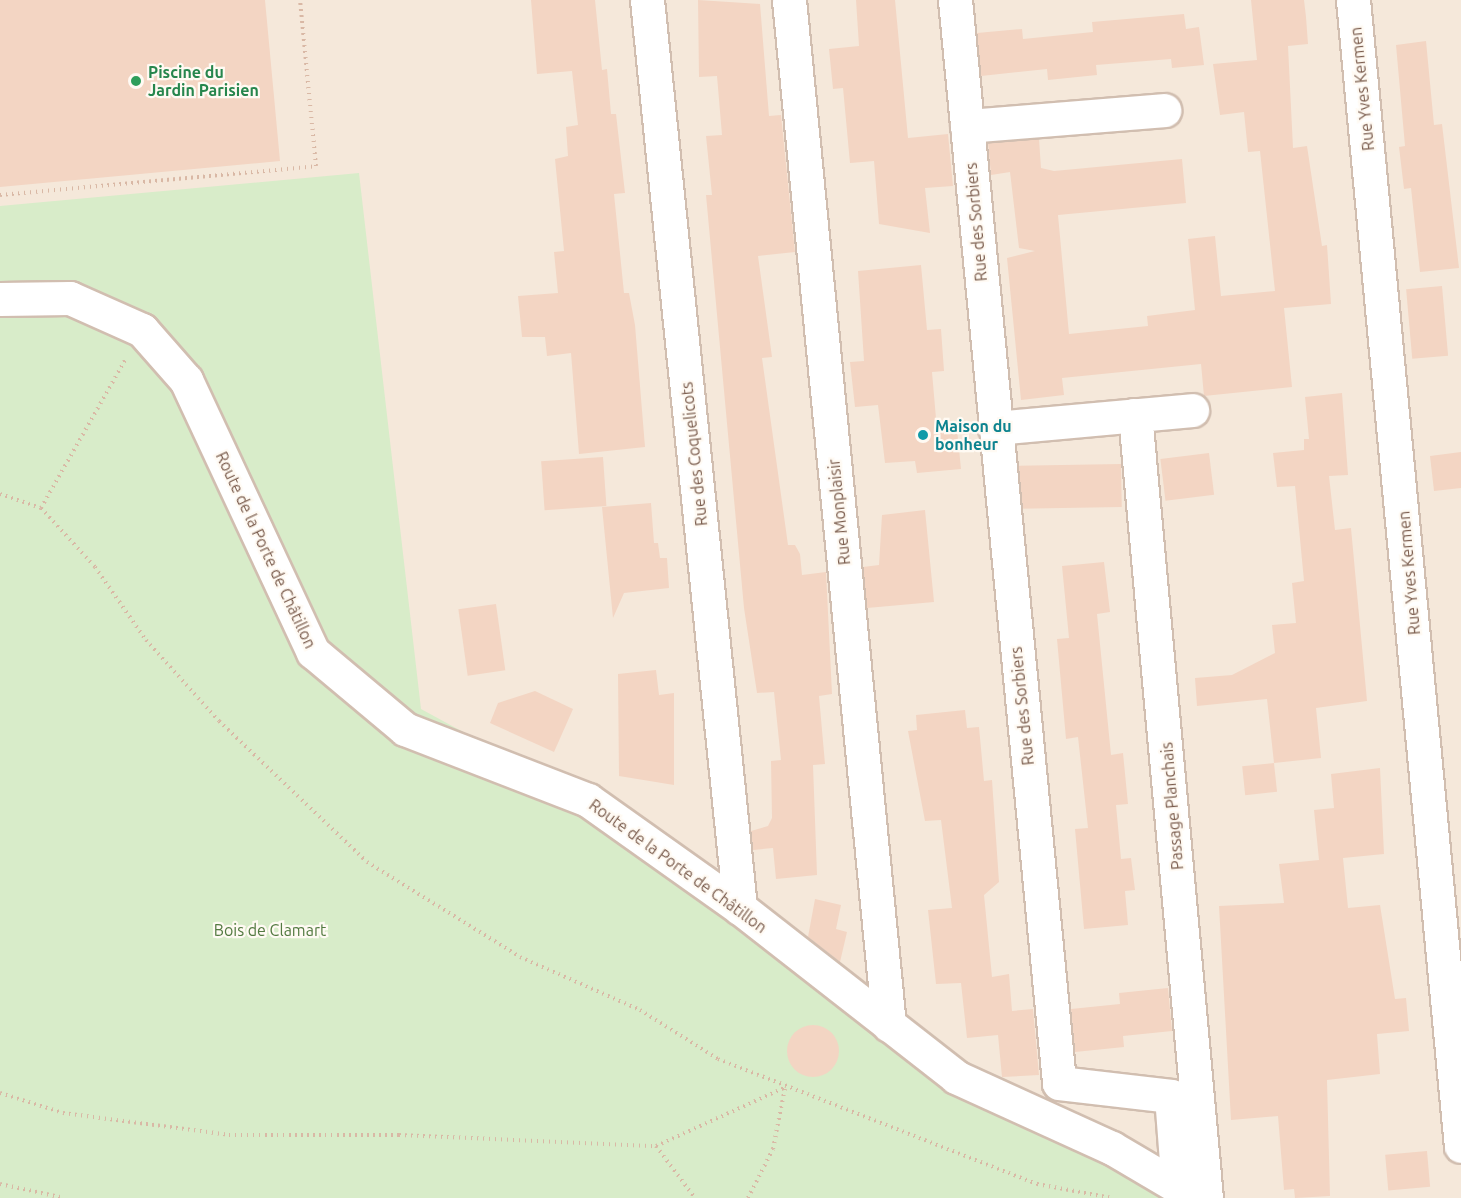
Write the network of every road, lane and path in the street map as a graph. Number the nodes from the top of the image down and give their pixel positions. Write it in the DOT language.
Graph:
graph roads {
  1 [pos="300,0"];
  2 [pos="647,0"];
  3 [pos="789,0"];
  4 [pos="955,0"];
  5 [pos="1353,0"];
  6 [pos="1164,110"];
  7 [pos="967,126"];
  8 [pos="0,195"];
  9 [pos="0,299"];
  10 [pos="142,330"];
  11 [pos="1192,410"];
  12 [pos="1135,415"];
  13 [pos="995,428"];
  14 [pos="0,494"];
  15 [pos="41,508"];
  16 [pos="740,908"];
  17 [pos="889,1024"];
  18 [pos="785,1087"];
  19 [pos="0,1093"];
  20 [pos="657,1146"];
  21 [pos="1461,1146"];
  22 [pos="0,1185"];
  23 [pos="1193,1194"];
  24 [pos="64,1198"];
  25 [pos="695,1198"];
  26 [pos="747,1198"];
  27 [pos="1112,1198"];
  1 -- 8 [label="path"];
  2 -- 16 [label="street, Rue des Coquelicots"];
  3 -- 17 [label="street, Rue Monplaisir"];
  4 -- 7 [label="street, Rue des Sorbiers"];
  5 -- 21 [label="street, Rue Yves Kermen"];
  6 -- 7 [label="street"];
  7 -- 13 [label="street, Rue des Sorbiers"];
  9 -- 10 [label="street, Route de la Porte de Châtillon"];
  10 -- 15 [label="path"];
  10 -- 16 [label="street, Route de la Porte de Châtillon"];
  11 -- 12 [label="street"];
  12 -- 13 [label="street"];
  12 -- 23 [label="street, Passage Planchais"];
  13 -- 23 [label="street, Rue des Sorbiers"];
  14 -- 15 [label="path"];
  15 -- 18 [label="path"];
  16 -- 17 [label="street, Route de la Porte de Châtillon"];
  17 -- 23 [label="street, Route de la Porte de Châtillon"];
  18 -- 20 [label="path"];
  18 -- 26 [label="path"];
  18 -- 27 [label="path"];
  19 -- 20 [label="path"];
  20 -- 25 [label="path"];
  22 -- 24 [label="path"];
}
